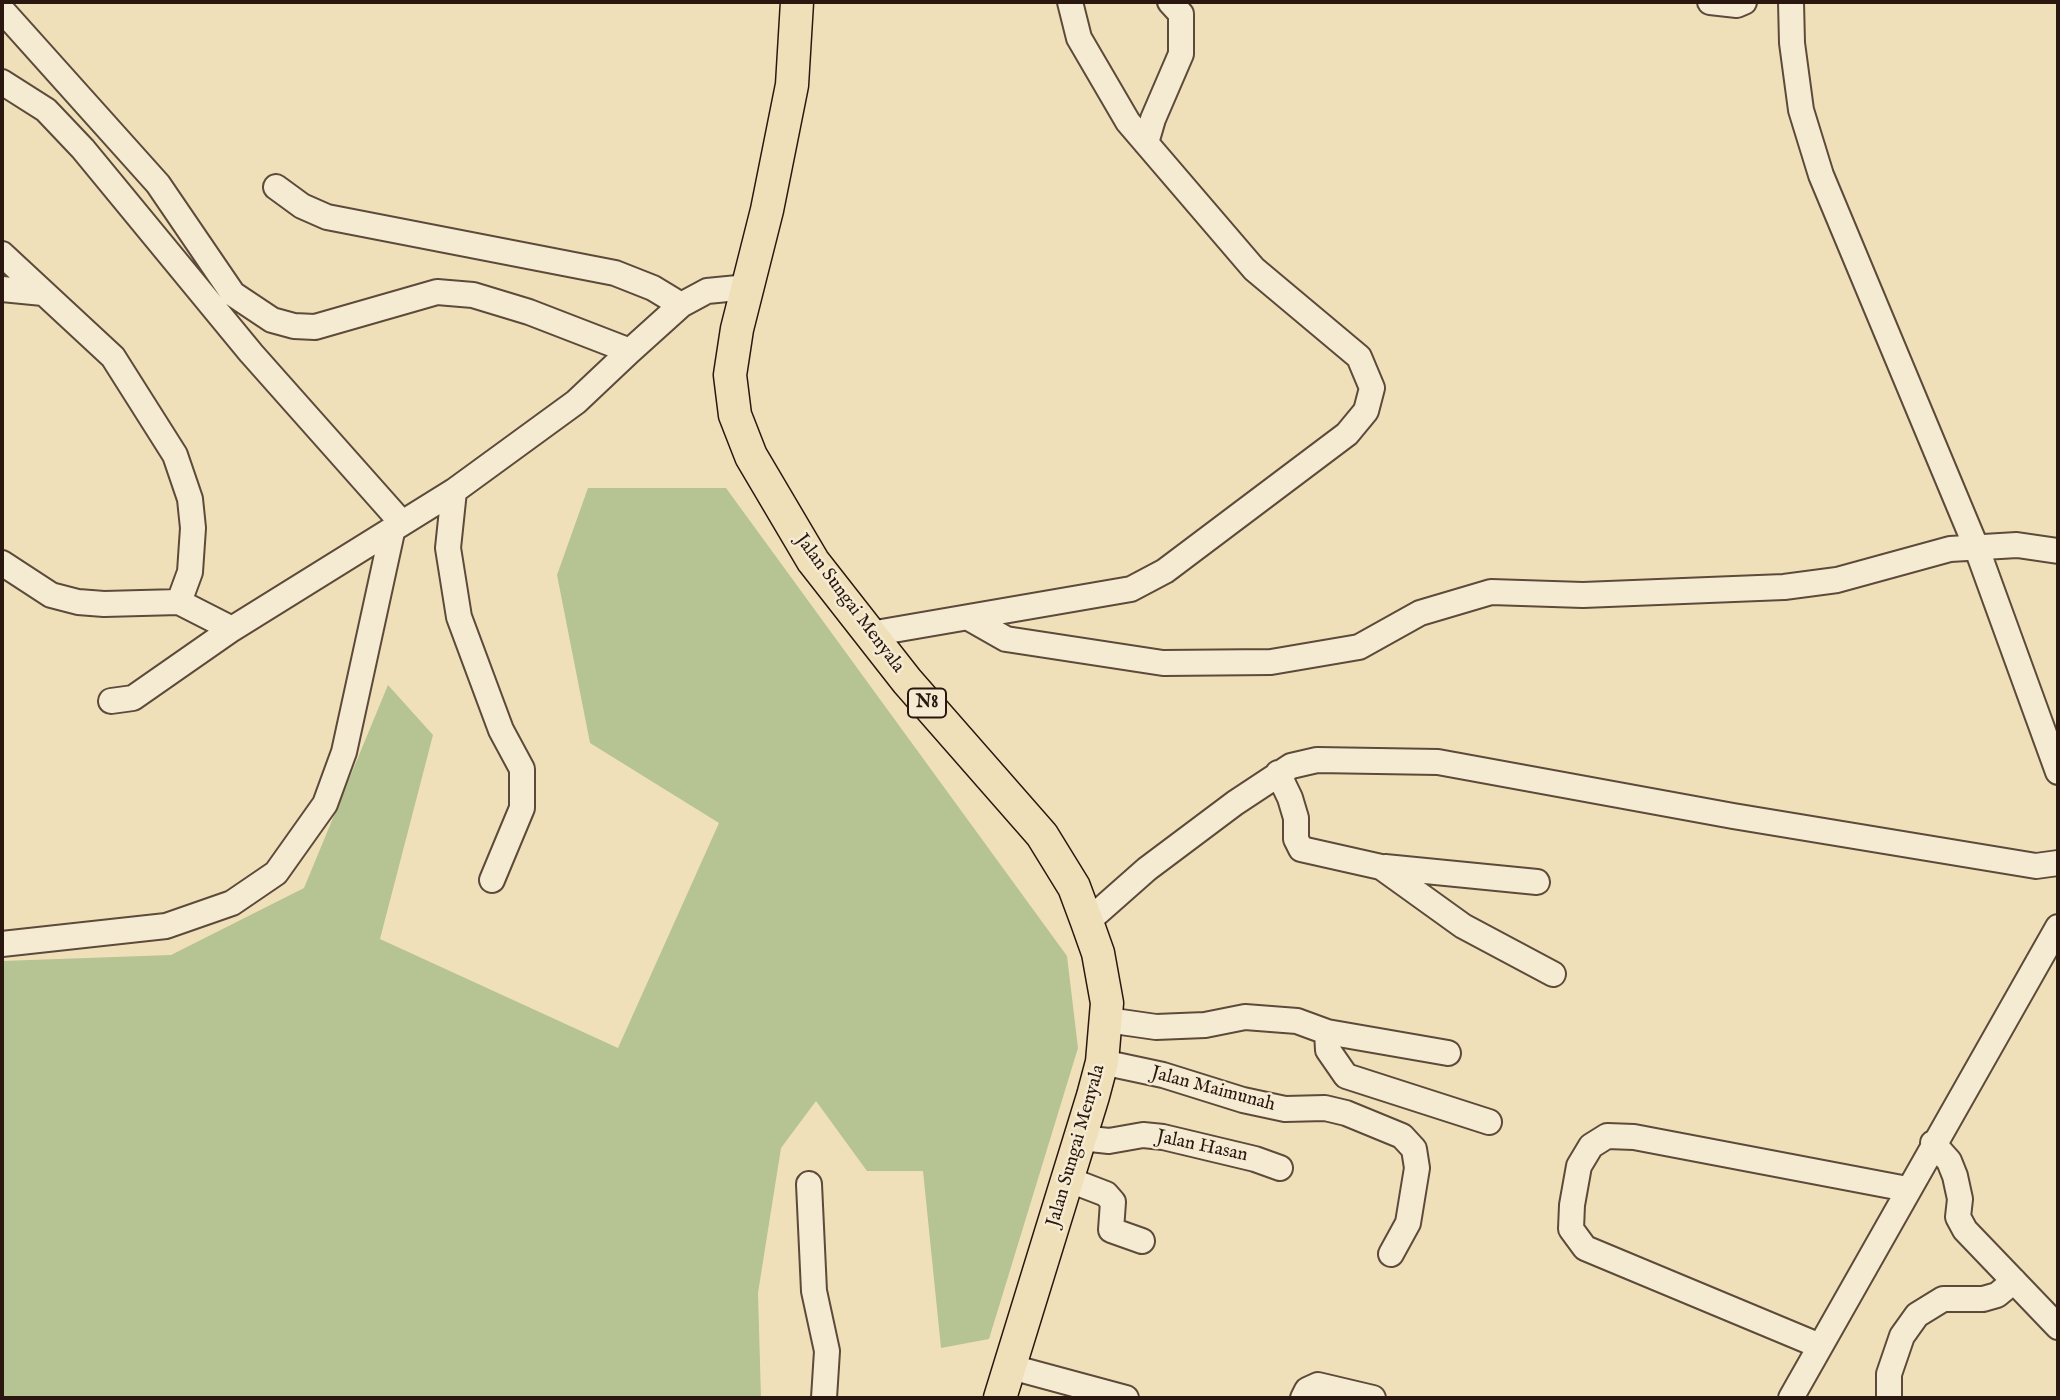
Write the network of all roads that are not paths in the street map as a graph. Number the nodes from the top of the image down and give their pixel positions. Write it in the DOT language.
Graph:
graph roads {
  1 [pos="797,2"];
  2 [pos="1070,2"];
  3 [pos="1170,2"];
  4 [pos="1710,2"];
  5 [pos="1744,2"];
  6 [pos="1791,2"];
  7 [pos="2,10"];
  8 [pos="2,82"];
  9 [pos="1146,144"];
  10 [pos="276,187"];
  11 [pos="2,254"];
  12 [pos="748,287"];
  13 [pos="2,289"];
  14 [pos="43,293"];
  15 [pos="681,305"];
  16 [pos="630,351"];
  17 [pos="454,491"];
  18 [pos="397,527"];
  19 [pos="1978,549"];
  20 [pos="2058,551"];
  21 [pos="2,563"];
  22 [pos="178,602"];
  23 [pos="969,618"];
  24 [pos="232,629"];
  25 [pos="870,634"];
  26 [pos="111,701"];
  27 [pos="2058,772"];
  28 [pos="1278,773"];
  29 [pos="2058,863"];
  30 [pos="1381,867"];
  31 [pos="492,880"];
  32 [pos="1537,882"];
  33 [pos="1087,922"];
  34 [pos="2058,927"];
  35 [pos="2,944"];
  36 [pos="1553,974"];
  37 [pos="1107,1020"];
  38 [pos="1327,1032"];
  39 [pos="1448,1053"];
  40 [pos="1102,1062"];
  41 [pos="1489,1122"];
  42 [pos="1082,1138"];
  43 [pos="1933,1143"];
  44 [pos="1280,1168"];
  45 [pos="1067,1179"];
  46 [pos="809,1184"];
  47 [pos="1907,1189"];
  48 [pos="1142,1241"];
  49 [pos="1391,1254"];
  50 [pos="2014,1281"];
  51 [pos="2058,1327"];
  52 [pos="1820,1346"];
  53 [pos="1011,1367"];
  54 [pos="824,1398"];
  55 [pos="1000,1398"];
  56 [pos="1126,1398"];
  57 [pos="1303,1398"];
  58 [pos="1373,1398"];
  59 [pos="1791,1398"];
  60 [pos="1889,1398"];
  1 -- 12 [label="main road, Jalan Sungai Menyala / N8"];
  2 -- 9 [label="street"];
  3 -- 9 [label="street"];
  4 -- 5 [label="street"];
  6 -- 19 [label="street"];
  7 -- 16 [label="street"];
  8 -- 18 [label="street"];
  9 -- 23 [label="street"];
  10 -- 15 [label="street"];
  11 -- 14 [label="street"];
  12 -- 15 [label="street"];
  12 -- 25 [label="main road, Jalan Sungai Menyala / N8"];
  13 -- 14 [label="street"];
  14 -- 22 [label="street"];
  15 -- 16 [label="street"];
  16 -- 17 [label="street"];
  17 -- 18 [label="street"];
  17 -- 31 [label="street"];
  18 -- 24 [label="street"];
  18 -- 35 [label="street"];
  19 -- 20 [label="street"];
  19 -- 23 [label="street"];
  19 -- 27 [label="street"];
  21 -- 22 [label="street"];
  22 -- 24 [label="street"];
  23 -- 25 [label="street"];
  24 -- 26 [label="street"];
  25 -- 33 [label="main road, Jalan Sungai Menyala / N8"];
  28 -- 29 [label="street"];
  28 -- 30 [label="street"];
  28 -- 33 [label="street"];
  30 -- 32 [label="street"];
  30 -- 36 [label="street"];
  33 -- 37 [label="main road, Jalan Sungai Menyala / N8"];
  34 -- 43 [label="street"];
  37 -- 38 [label="street"];
  37 -- 40 [label="main road, Jalan Sungai Menyala / N8"];
  38 -- 39 [label="street"];
  38 -- 41 [label="street"];
  40 -- 42 [label="main road, Jalan Sungai Menyala / N8"];
  40 -- 49 [label="street, Jalan Maimunah"];
  42 -- 44 [label="street, Jalan Hasan"];
  42 -- 45 [label="main road, Jalan Sungai Menyala / N8"];
  43 -- 47 [label="street"];
  43 -- 50 [label="street"];
  45 -- 48 [label="street"];
  45 -- 53 [label="main road, Jalan Sungai Menyala / N8"];
  46 -- 54 [label="street"];
  47 -- 52 [label="street"];
  47 -- 52 [label="street"];
  50 -- 51 [label="street"];
  50 -- 60 [label="street"];
  52 -- 59 [label="street"];
  53 -- 55 [label="main road, Jalan Sungai Menyala / N8"];
  53 -- 56 [label="street"];
  57 -- 58 [label="street"];
}
